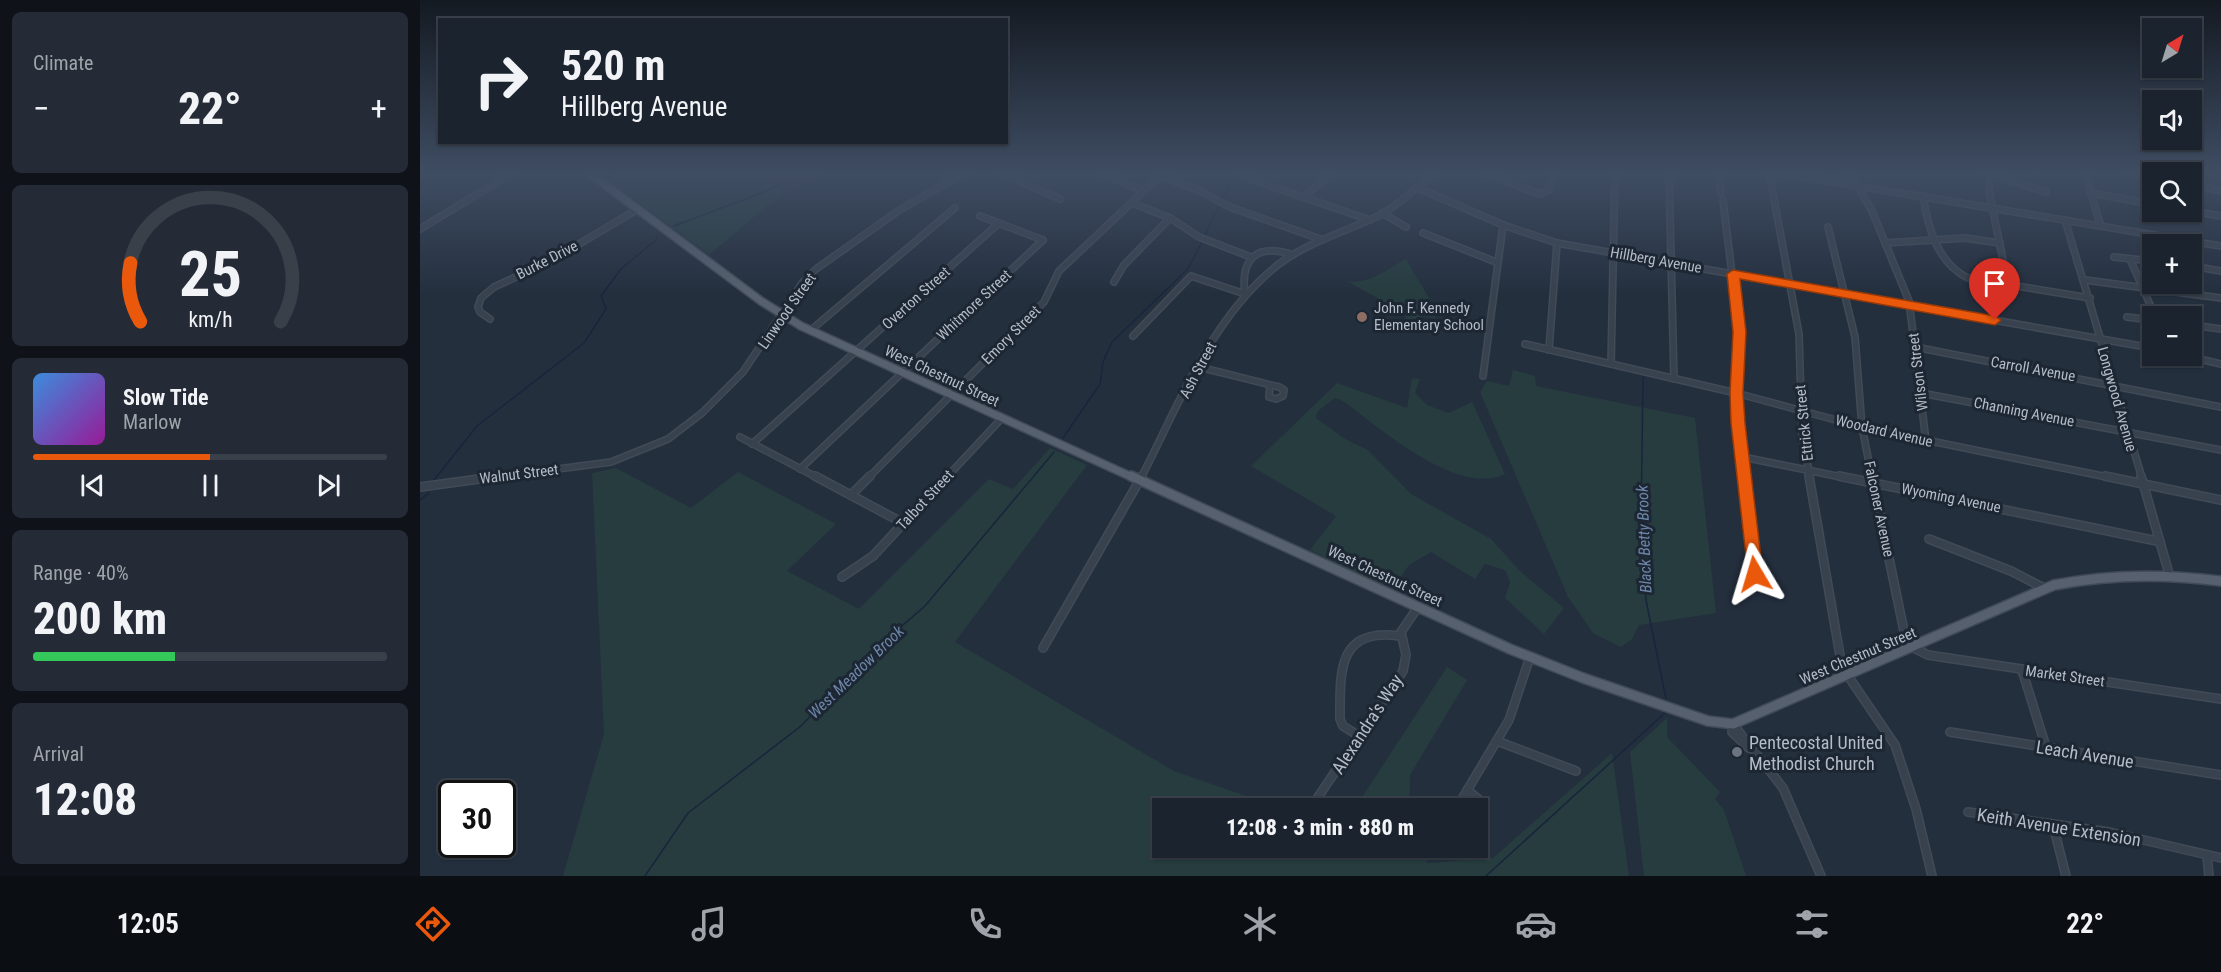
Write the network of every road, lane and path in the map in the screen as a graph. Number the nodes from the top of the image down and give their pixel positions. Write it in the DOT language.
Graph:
graph roads {
  1 [pos="444,213"];
  2 [pos="631,213"];
  3 [pos="643,213"];
  4 [pos="895,213"];
  5 [pos="949,213"];
  6 [pos="1121,213"];
  7 [pos="1157,213"];
  8 [pos="1246,213"];
  9 [pos="1350,213"];
  10 [pos="1382,213"];
  11 [pos="1475,213"];
  12 [pos="1615,213"];
  13 [pos="1671,213"];
  14 [pos="1724,213"];
  15 [pos="1778,213"];
  16 [pos="1871,213"];
  17 [pos="1928,213"];
  18 [pos="1994,213"];
  19 [pos="2022,213"];
  20 [pos="2097,213"];
  21 [pos="2203,213"];
  22 [pos="980,216"];
  23 [pos="2221,216"];
  24 [pos="1170,218"];
  25 [pos="432,220"];
  26 [pos="1370,220"];
  27 [pos="2065,220"];
  28 [pos="420,221"];
  29 [pos="999,223"];
  30 [pos="1503,225"];
  31 [pos="2100,225"];
  32 [pos="1406,227"];
  33 [pos="1828,227"];
  34 [pos="420,229"];
  35 [pos="1423,233"];
  36 [pos="1323,240"];
  37 [pos="1935,240"];
  38 [pos="1557,243"];
  39 [pos="1885,243"];
  40 [pos="2000,243"];
  41 [pos="2221,246"];
  42 [pos="1615,253"];
  43 [pos="1293,255"];
  44 [pos="1251,257"];
  45 [pos="2114,257"];
  46 [pos="2130,259"];
  47 [pos="2142,260"];
  48 [pos="1496,262"];
  49 [pos="1673,263"];
  50 [pos="2202,268"];
  51 [pos="2221,271"];
  52 [pos="1733,274"];
  53 [pos="2085,280"];
  54 [pos="1114,282"];
  55 [pos="1790,284"];
  56 [pos="2008,284"];
  57 [pos="2142,284"];
  58 [pos="2142,288"];
  59 [pos="1843,293"];
  60 [pos="1245,294"];
  61 [pos="2190,294"];
  62 [pos="2090,298"];
  63 [pos="2221,298"];
  64 [pos="1910,305"];
  65 [pos="783,316"];
  66 [pos="2127,317"];
  67 [pos="2142,318"];
  68 [pos="490,319"];
  69 [pos="2202,326"];
  70 [pos="2221,329"];
  71 [pos="811,330"];
  72 [pos="1133,336"];
  73 [pos="2100,339"];
  74 [pos="1525,344"];
  75 [pos="2142,346"];
  76 [pos="1915,347"];
  77 [pos="1549,350"];
  78 [pos="856,351"];
  79 [pos="2202,360"];
  80 [pos="1611,364"];
  81 [pos="2221,364"];
  82 [pos="1199,367"];
  83 [pos="903,373"];
  84 [pos="1483,376"];
  85 [pos="1674,379"];
  86 [pos="2113,384"];
  87 [pos="1270,385"];
  88 [pos="1736,393"];
  89 [pos="1921,393"];
  90 [pos="951,395"];
  91 [pos="2221,407"];
  92 [pos="1800,410"];
  93 [pos="1002,418"];
  94 [pos="1862,427"];
  95 [pos="2127,431"];
  96 [pos="740,437"];
  97 [pos="1926,441"];
  98 [pos="752,444"];
  99 [pos="2221,450"];
  100 [pos="1743,457"];
  101 [pos="619,460"];
  102 [pos="800,469"];
  103 [pos="1809,470"];
  104 [pos="1139,482"];
  105 [pos="1874,482"];
  106 [pos="2142,484"];
  107 [pos="420,487"];
  108 [pos="851,495"];
  109 [pos="2221,500"];
  110 [pos="903,523"];
  111 [pos="1929,540"];
  112 [pos="2157,541"];
  113 [pos="842,577"];
  114 [pos="2170,577"];
  115 [pos="2221,581"];
  116 [pos="1756,587"];
  117 [pos="2044,588"];
  118 [pos="1418,607"];
  119 [pos="1400,636"];
  120 [pos="1912,647"];
  121 [pos="1043,648"];
  122 [pos="1530,657"];
  123 [pos="2022,670"];
  124 [pos="1845,675"];
  125 [pos="2221,699"];
  126 [pos="1733,724"];
  127 [pos="1950,732"];
  128 [pos="1359,736"];
  129 [pos="1497,741"];
  130 [pos="2046,747"];
  131 [pos="1576,771"];
  132 [pos="2221,775"];
  133 [pos="1467,790"];
  134 [pos="1317,798"];
  135 [pos="1463,798"];
  136 [pos="1477,798"];
  137 [pos="1968,812"];
  138 [pos="2053,825"];
  139 [pos="2207,855"];
  140 [pos="2221,858"];
  141 [pos="1821,876"];
  142 [pos="1932,876"];
  143 [pos="2066,876"];
  144 [pos="2209,876"];
  1 -- 25 [label="street"];
  2 -- 68 [label="street, Burke Drive"];
  3 -- 65 [label="main road, West Chestnut Street"];
  4 -- 65 [label="street, Linwood Street"];
  5 -- 71 [label="street"];
  6 -- 90 [label="street, Emory Street"];
  7 -- 24 [label="street"];
  8 -- 36 [label="street"];
  9 -- 26 [label="street"];
  10 -- 26 [label="street, Ash Street"];
  10 -- 32 [label="street"];
  11 -- 30 [label="street, Hillberg Avenue"];
  12 -- 42 [label="street"];
  13 -- 49 [label="street"];
  14 -- 52 [label="street"];
  15 -- 55 [label="street, Ettrick Street"];
  16 -- 39 [label="street, Wilson Street"];
  17 -- 37 [label="street"];
  18 -- 40 [label="street"];
  19 -- 27 [label="street"];
  20 -- 31 [label="street"];
  21 -- 23 [label="street"];
  22 -- 29 [label="street"];
  24 -- 44 [label="street"];
  24 -- 54 [label="street"];
  25 -- 28 [label="street"];
  25 -- 34 [label="street"];
  26 -- 36 [label="street, Ash Street"];
  27 -- 31 [label="street"];
  27 -- 53 [label="street, Longwood Avenue"];
  29 -- 78 [label="street, Overton Street"];
  29 -- 83 [label="street, Whitmore Street"];
  30 -- 38 [label="street, Hillberg Avenue"];
  30 -- 48 [label="street"];
  31 -- 41 [label="street"];
  33 -- 59 [label="street, Falconer Avenue"];
  35 -- 48 [label="street"];
  36 -- 43 [label="street, Ash Street"];
  37 -- 39 [label="street"];
  37 -- 40 [label="street"];
  37 -- 56 [label="street"];
  38 -- 42 [label="street, Hillberg Avenue"];
  38 -- 77 [label="street"];
  39 -- 64 [label="street, Wilson Street"];
  40 -- 56 [label="street"];
  42 -- 49 [label="street, Hillberg Avenue"];
  42 -- 80 [label="street"];
  43 -- 44 [label="street"];
  43 -- 60 [label="street, Ash Street"];
  44 -- 60 [label="street"];
  45 -- 46 [label="street"];
  46 -- 47 [label="street"];
  46 -- 57 [label="street"];
  48 -- 84 [label="street"];
  49 -- 52 [label="street, Hillberg Avenue"];
  49 -- 85 [label="street"];
  50 -- 51 [label="street"];
  52 -- 55 [label="street, Hillberg Avenue"];
  52 -- 88 [label="street"];
  53 -- 58 [label="street"];
  53 -- 62 [label="street, Longwood Avenue"];
  55 -- 59 [label="street, Hillberg Avenue"];
  55 -- 92 [label="street, Ettrick Street"];
  56 -- 62 [label="street"];
  59 -- 64 [label="street, Hillberg Avenue"];
  59 -- 94 [label="street, Falconer Avenue"];
  60 -- 72 [label="street"];
  60 -- 82 [label="street, Ash Street"];
  61 -- 63 [label="street"];
  62 -- 73 [label="street, Longwood Avenue"];
  64 -- 73 [label="street, Hillberg Avenue"];
  64 -- 76 [label="street, Wilson Street"];
  65 -- 71 [label="main road, West Chestnut Street"];
  65 -- 101 [label="street, Linwood Street"];
  66 -- 67 [label="street"];
  69 -- 70 [label="street"];
  71 -- 78 [label="main road, West Chestnut Street"];
  73 -- 75 [label="street, Hillberg Avenue"];
  73 -- 86 [label="street, Longwood Avenue"];
  74 -- 77 [label="street, Woodard Avenue"];
  76 -- 86 [label="street, Carroll Avenue"];
  76 -- 89 [label="street, Wilson Street"];
  77 -- 80 [label="street, Woodard Avenue"];
  78 -- 83 [label="main road, West Chestnut Street"];
  78 -- 98 [label="street, Overton Street"];
  79 -- 81 [label="street"];
  80 -- 85 [label="street, Woodard Avenue"];
  82 -- 87 [label="street"];
  82 -- 104 [label="street, Ash Street"];
  83 -- 90 [label="main road, West Chestnut Street"];
  83 -- 102 [label="street, Whitmore Street"];
  85 -- 88 [label="street, Woodard Avenue"];
  86 -- 91 [label="street, Carroll Avenue"];
  86 -- 95 [label="street, Longwood Avenue"];
  88 -- 92 [label="street, Woodard Avenue"];
  88 -- 100 [label="street"];
  89 -- 95 [label="street, Channing Avenue"];
  89 -- 97 [label="street, Wilson Street"];
  90 -- 93 [label="main road, West Chestnut Street"];
  90 -- 108 [label="street, Emory Street"];
  92 -- 94 [label="street, Woodard Avenue"];
  92 -- 103 [label="street, Ettrick Street"];
  93 -- 104 [label="main road, West Chestnut Street"];
  93 -- 110 [label="street, Talbot Street"];
  94 -- 97 [label="street, Woodard Avenue"];
  94 -- 105 [label="street, Falconer Avenue"];
  95 -- 99 [label="street, Channing Avenue"];
  95 -- 106 [label="street, Longwood Avenue"];
  96 -- 98 [label="street"];
  97 -- 106 [label="street, Woodard Avenue"];
  98 -- 102 [label="street"];
  100 -- 103 [label="street, Wyoming Avenue"];
  100 -- 116 [label="street"];
  101 -- 107 [label="street, Walnut Street"];
  102 -- 108 [label="street"];
  103 -- 105 [label="street, Wyoming Avenue"];
  103 -- 124 [label="street, Ettrick Street"];
  104 -- 118 [label="main road, West Chestnut Street"];
  104 -- 121 [label="street, Ash Street"];
  105 -- 112 [label="street, Wyoming Avenue"];
  105 -- 120 [label="street, Falconer Avenue"];
  106 -- 109 [label="street, Woodard Avenue"];
  106 -- 112 [label="street, Longwood Avenue"];
  108 -- 110 [label="street"];
  110 -- 113 [label="street, Talbot Street"];
  111 -- 117 [label="street"];
  112 -- 114 [label="street, Longwood Avenue"];
  114 -- 115 [label="main road, West Chestnut Street"];
  114 -- 117 [label="main road, West Chestnut Street"];
  117 -- 120 [label="main road, West Chestnut Street"];
  118 -- 119 [label="street"];
  118 -- 122 [label="main road, West Chestnut Street"];
  119 -- 128 [label="street, Alexandra's Way"];
  119 -- 128 [label="street"];
  120 -- 123 [label="street, Market Street"];
  120 -- 124 [label="main road, West Chestnut Street"];
  122 -- 126 [label="main road, West Chestnut Street"];
  122 -- 129 [label="street"];
  123 -- 125 [label="street, Market Street"];
  123 -- 130 [label="street"];
  124 -- 126 [label="main road, West Chestnut Street"];
  124 -- 142 [label="street"];
  126 -- 141 [label="street"];
  127 -- 130 [label="street, Leach Avenue"];
  128 -- 134 [label="street, Alexandra's Way"];
  129 -- 131 [label="street"];
  129 -- 133 [label="street"];
  130 -- 132 [label="street, Leach Avenue"];
  133 -- 135 [label="street"];
  133 -- 136 [label="street"];
  137 -- 138 [label="street, Keith Avenue Extension"];
  138 -- 139 [label="street, Keith Avenue Extension"];
  138 -- 143 [label="street"];
  139 -- 140 [label="street, Keith Avenue Extension"];
  139 -- 144 [label="street"];
}
